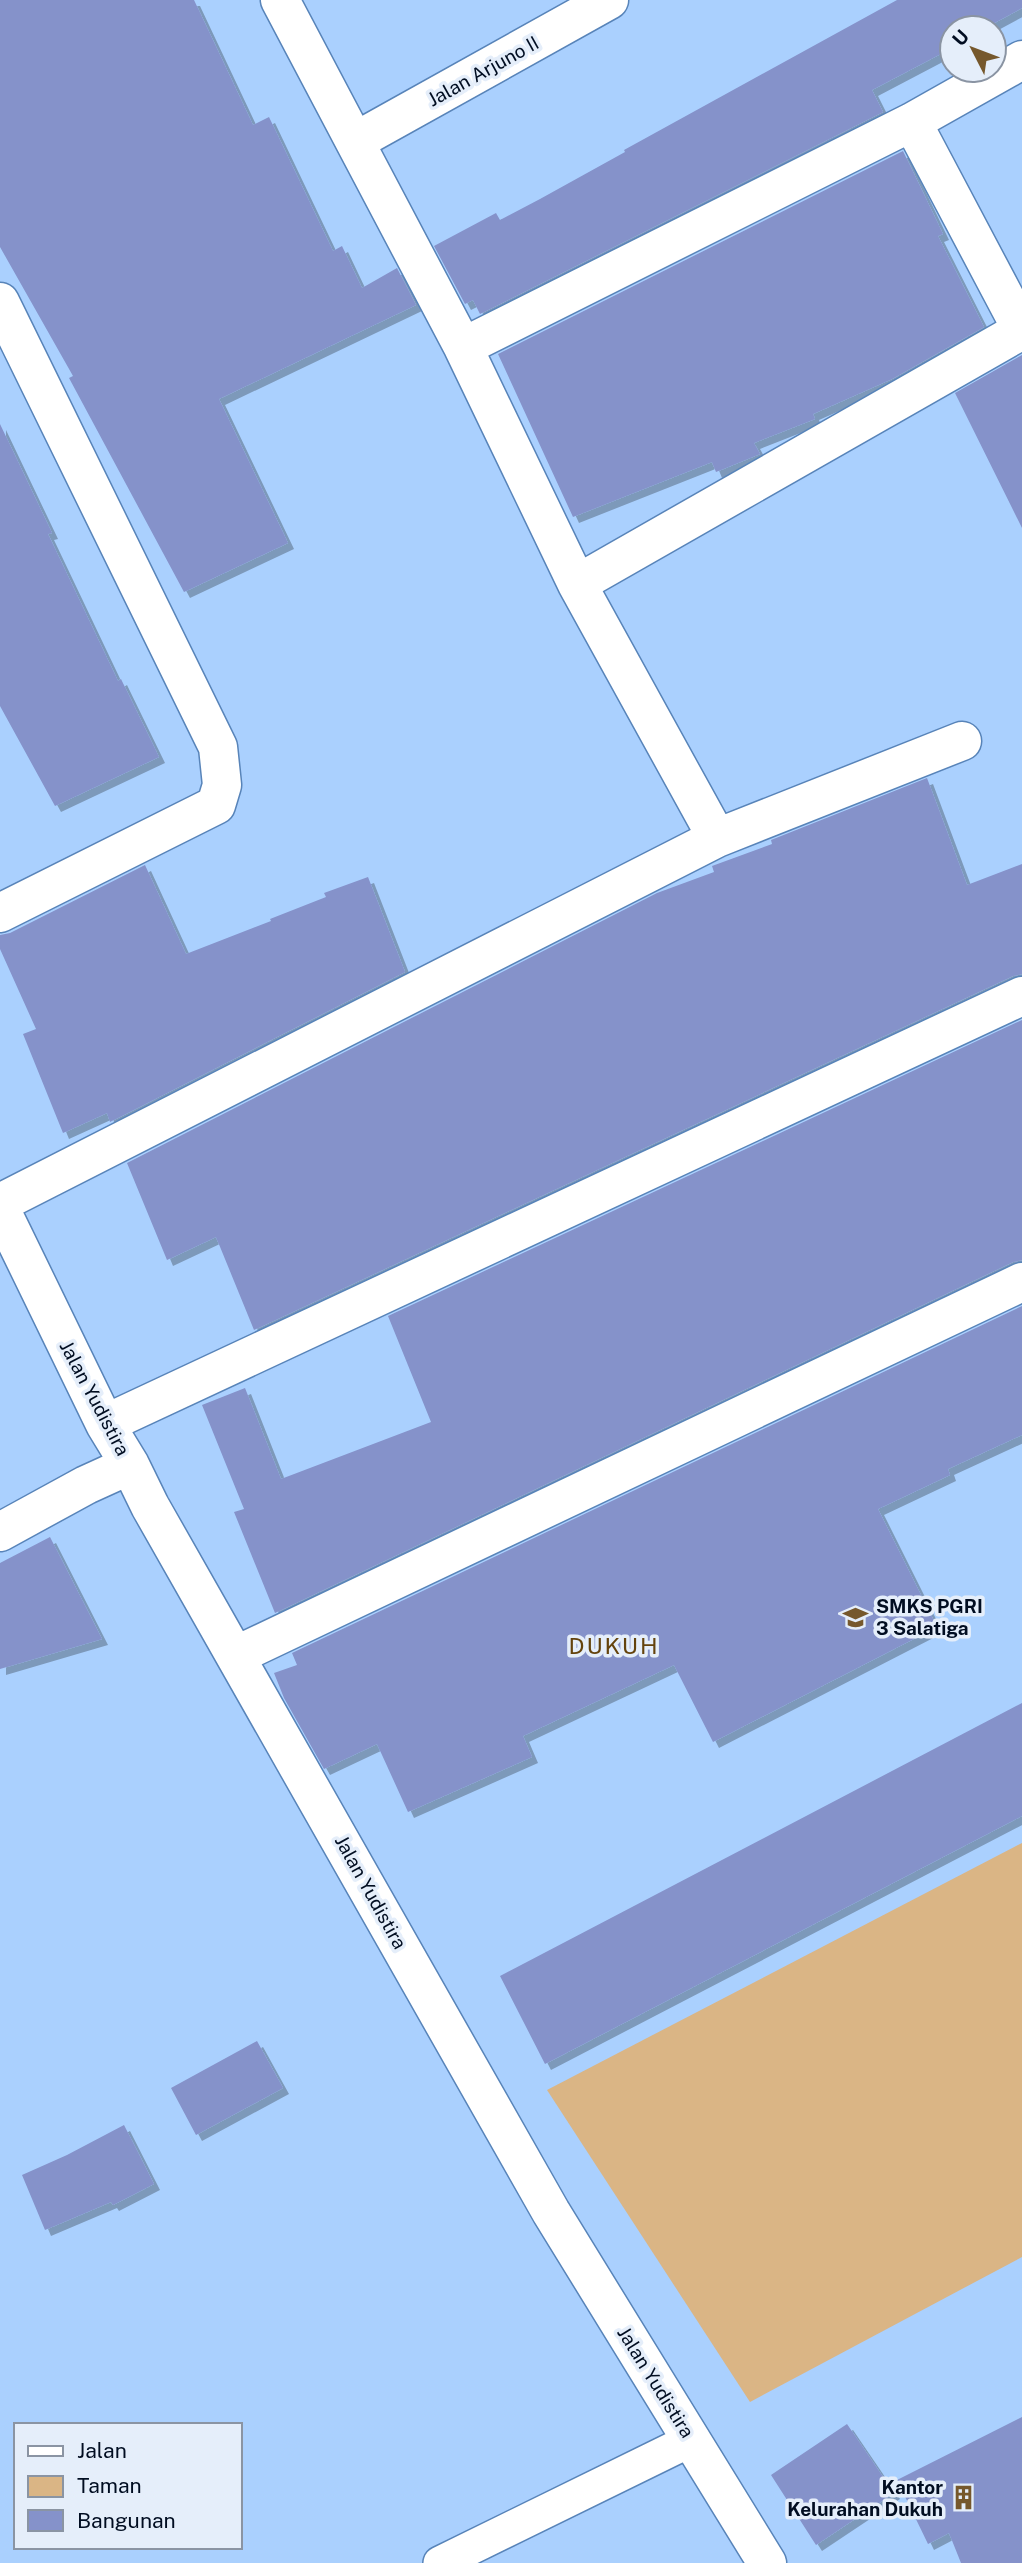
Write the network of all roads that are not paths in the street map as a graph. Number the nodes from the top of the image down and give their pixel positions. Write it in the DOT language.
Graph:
graph roads {
  1 [pos="280,0"];
  2 [pos="609,0"];
  3 [pos="1022,60"];
  4 [pos="912,122"];
  5 [pos="356,141"];
  6 [pos="0,302"];
  7 [pos="463,347"];
  8 [pos="577,584"];
  9 [pos="962,741"];
  10 [pos="718,838"];
  11 [pos="0,913"];
  12 [pos="1022,996"];
  13 [pos="2,1214"];
  14 [pos="1022,1282"];
  15 [pos="105,1424"];
  16 [pos="130,1465"];
  17 [pos="0,1532"];
  18 [pos="237,1656"];
  19 [pos="691,2440"];
  20 [pos="440,2563"];
  21 [pos="767,2563"];
  1 -- 5 [label="street"];
  2 -- 5 [label="street, Jalan Arjuno II"];
  3 -- 4 [label="street"];
  4 -- 7 [label="street"];
  4 -- 8 [label="street"];
  5 -- 7 [label="street"];
  6 -- 11 [label="street"];
  7 -- 8 [label="street"];
  8 -- 10 [label="street"];
  9 -- 10 [label="street"];
  10 -- 13 [label="street"];
  12 -- 15 [label="street"];
  13 -- 15 [label="street, Jalan Yudistira"];
  14 -- 18 [label="street"];
  15 -- 16 [label="street, Jalan Yudistira"];
  16 -- 17 [label="street"];
  16 -- 18 [label="street, Jalan Yudistira"];
  18 -- 19 [label="street, Jalan Yudistira"];
  19 -- 20 [label="lane"];
  19 -- 21 [label="street, Jalan Yudistira"];
}
